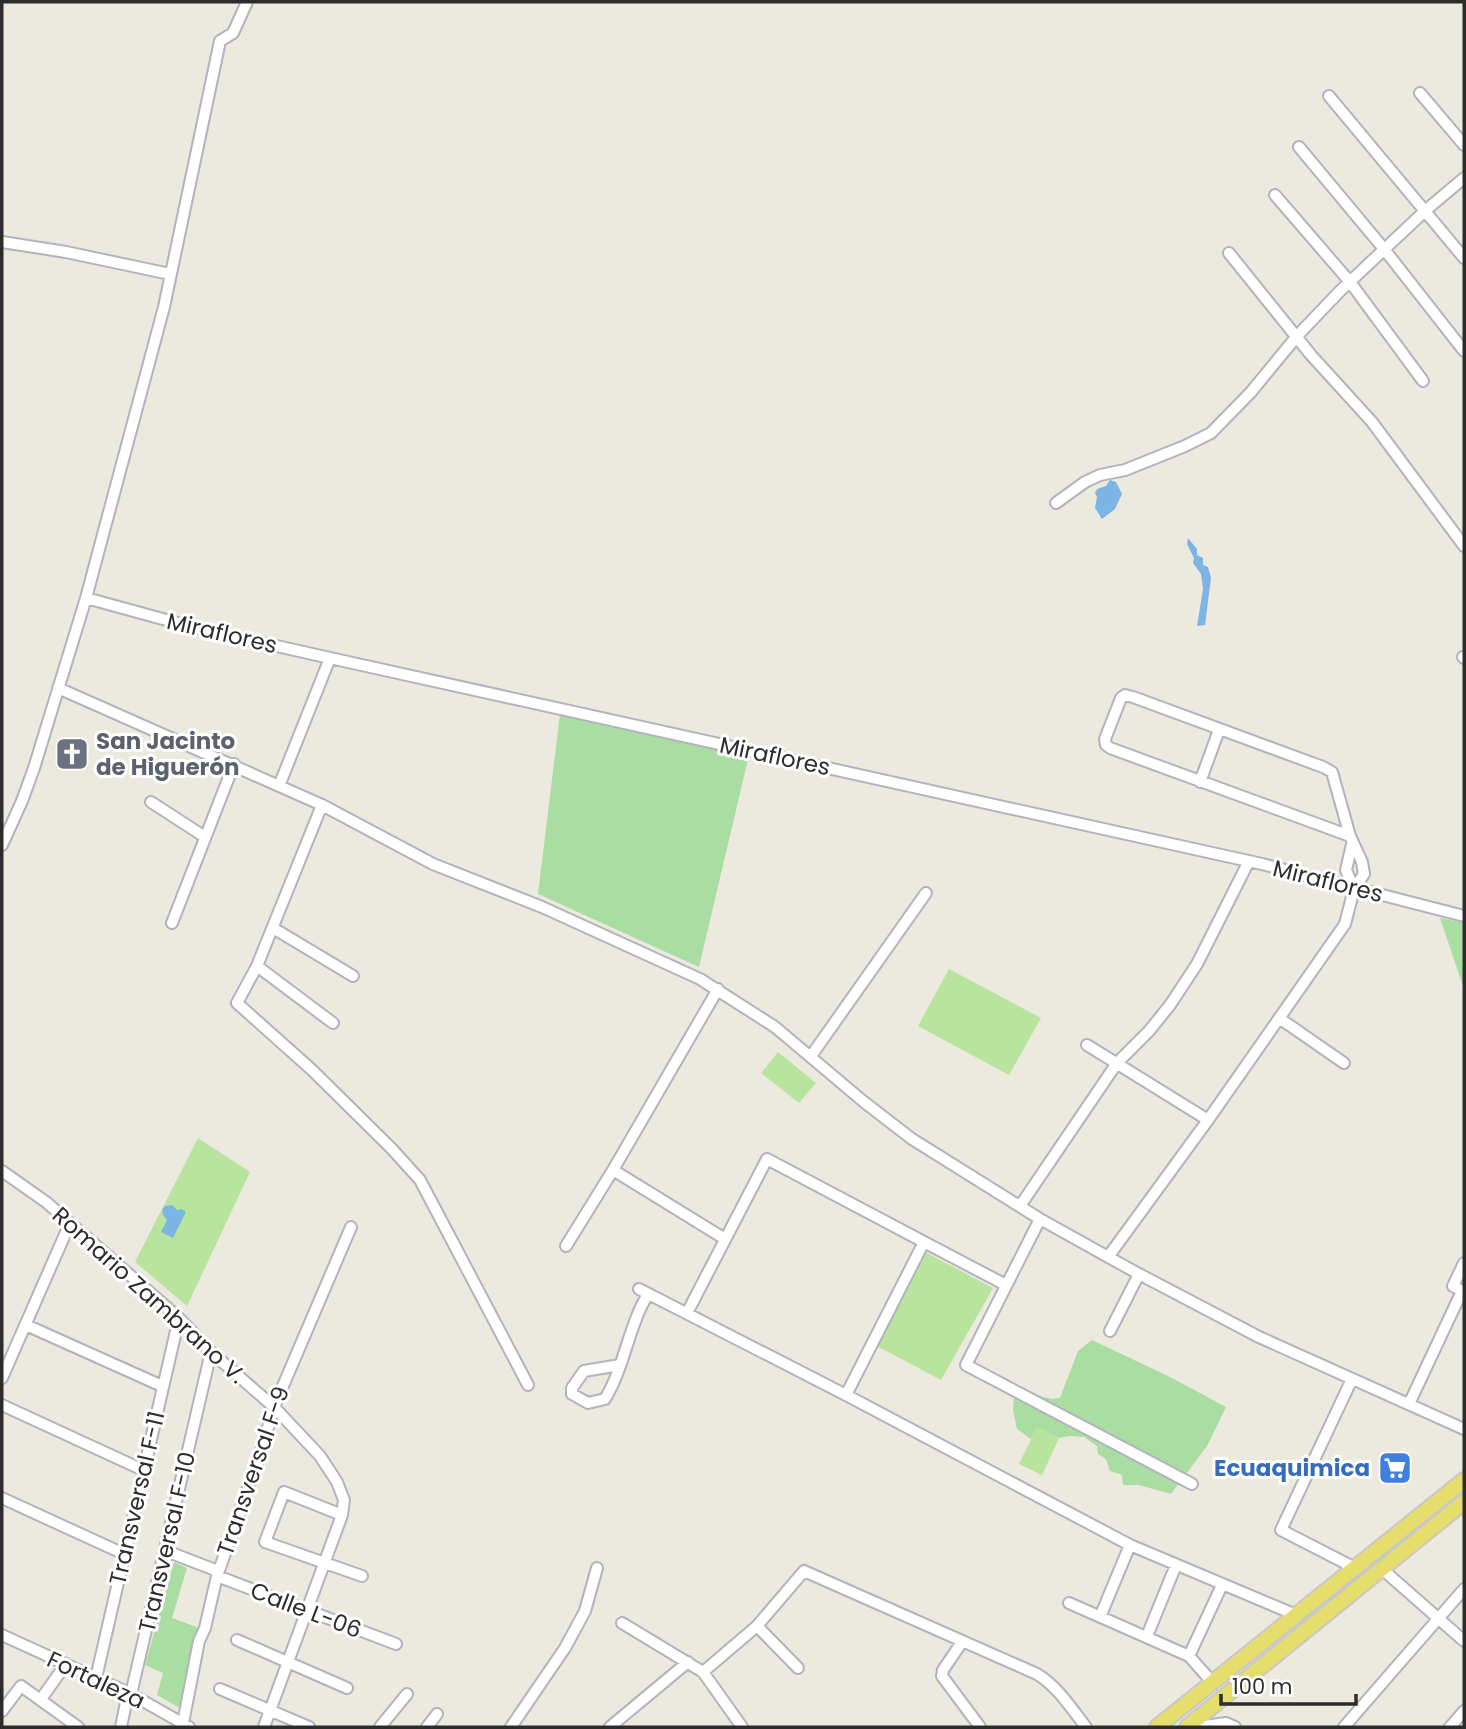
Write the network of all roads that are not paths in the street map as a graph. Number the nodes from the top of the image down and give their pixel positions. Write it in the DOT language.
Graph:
graph roads {
  1 [pos="247,2"];
  2 [pos="1420,93"];
  3 [pos="1329,96"];
  4 [pos="1464,145"];
  5 [pos="1299,147"];
  6 [pos="1464,178"];
  7 [pos="1275,195"];
  8 [pos="1426,210"];
  9 [pos="2,242"];
  10 [pos="1384,249"];
  11 [pos="1229,253"];
  12 [pos="1464,258"];
  13 [pos="170,274"];
  14 [pos="1350,282"];
  15 [pos="1297,336"];
  16 [pos="1464,351"];
  17 [pos="1423,381"];
  18 [pos="1056,503"];
  19 [pos="1464,546"];
  20 [pos="86,598"];
  21 [pos="330,658"];
  22 [pos="58,688"];
  23 [pos="1219,730"];
  24 [pos="234,764"];
  25 [pos="1200,782"];
  26 [pos="279,786"];
  27 [pos="151,802"];
  28 [pos="321,805"];
  29 [pos="205,837"];
  30 [pos="1351,840"];
  31 [pos="2,845"];
  32 [pos="1249,861"];
  33 [pos="1354,889"];
  34 [pos="926,893"];
  35 [pos="1464,916"];
  36 [pos="172,923"];
  37 [pos="273,929"];
  38 [pos="257,966"];
  39 [pos="353,976"];
  40 [pos="718,989"];
  41 [pos="1279,1018"];
  42 [pos="333,1023"];
  43 [pos="1087,1045"];
  44 [pos="811,1056"];
  45 [pos="1117,1063"];
  46 [pos="1344,1063"];
  47 [pos="1208,1120"];
  48 [pos="613,1170"];
  49 [pos="2,1171"];
  50 [pos="1020,1206"];
  51 [pos="1040,1219"];
  52 [pos="70,1223"];
  53 [pos="351,1227"];
  54 [pos="725,1239"];
  55 [pos="923,1242"];
  56 [pos="566,1246"];
  57 [pos="1108,1256"];
  58 [pos="1464,1263"];
  59 [pos="1139,1275"];
  60 [pos="1006,1285"];
  61 [pos="1463,1292"];
  62 [pos="687,1313"];
  63 [pos="178,1318"];
  64 [pos="26,1325"];
  65 [pos="1110,1331"];
  66 [pos="211,1352"];
  67 [pos="620,1364"];
  68 [pos="2,1378"];
  69 [pos="1352,1379"];
  70 [pos="528,1385"];
  71 [pos="162,1386"];
  72 [pos="846,1395"];
  73 [pos="1409,1404"];
  74 [pos="2,1405"];
  75 [pos="274,1407"];
  76 [pos="1464,1429"];
  77 [pos="143,1470"];
  78 [pos="1464,1480"];
  79 [pos="1192,1485"];
  80 [pos="2,1498"];
  81 [pos="1464,1502"];
  82 [pos="342,1514"];
  83 [pos="1130,1545"];
  84 [pos="166,1551"];
  85 [pos="124,1554"];
  86 [pos="326,1563"];
  87 [pos="1176,1565"];
  88 [pos="597,1568"];
  89 [pos="1355,1568"];
  90 [pos="1382,1569"];
  91 [pos="218,1573"];
  92 [pos="362,1577"];
  93 [pos="1222,1585"];
  94 [pos="1464,1589"];
  95 [pos="1069,1604"];
  96 [pos="307,1611"];
  97 [pos="1296,1615"];
  98 [pos="1100,1617"];
  99 [pos="1438,1618"];
  100 [pos="622,1623"];
  101 [pos="757,1626"];
  102 [pos="2,1635"];
  103 [pos="1147,1636"];
  104 [pos="237,1640"];
  105 [pos="1464,1641"];
  106 [pos="962,1642"];
  107 [pos="396,1644"];
  108 [pos="1189,1656"];
  109 [pos="688,1662"];
  110 [pos="66,1664"];
  111 [pos="288,1664"];
  112 [pos="798,1668"];
  113 [pos="703,1672"];
  114 [pos="96,1678"];
  115 [pos="1212,1682"];
  116 [pos="220,1689"];
  117 [pos="347,1689"];
  118 [pos="130,1693"];
  119 [pos="407,1694"];
  120 [pos="41,1699"];
  121 [pos="271,1710"];
  122 [pos="2,1711"];
  123 [pos="1464,1712"];
  124 [pos="437,1714"];
  125 [pos="186,1725"];
  126 [pos="1205,1726"];
  127 [pos="78,1727"];
  128 [pos="121,1727"];
  129 [pos="264,1727"];
  130 [pos="309,1727"];
  131 [pos="380,1727"];
  132 [pos="427,1727"];
  133 [pos="511,1727"];
  134 [pos="610,1727"];
  135 [pos="742,1727"];
  136 [pos="980,1727"];
  137 [pos="1086,1727"];
  138 [pos="1157,1727"];
  139 [pos="1187,1727"];
  140 [pos="1235,1727"];
  141 [pos="1344,1727"];
  142 [pos="1450,1727"];
  1 -- 13 [label="street"];
  2 -- 4 [label="street"];
  3 -- 8 [label="street"];
  5 -- 10 [label="street"];
  6 -- 8 [label="street"];
  7 -- 14 [label="street"];
  8 -- 10 [label="street"];
  8 -- 12 [label="street"];
  9 -- 13 [label="street"];
  10 -- 14 [label="street"];
  10 -- 16 [label="street"];
  11 -- 15 [label="street"];
  13 -- 20 [label="street"];
  14 -- 15 [label="street"];
  14 -- 17 [label="street"];
  15 -- 18 [label="street"];
  15 -- 19 [label="street"];
  20 -- 21 [label="street, Miraflores"];
  20 -- 22 [label="street"];
  21 -- 26 [label="street"];
  21 -- 32 [label="street, Miraflores"];
  22 -- 24 [label="street"];
  22 -- 31 [label="street"];
  23 -- 25 [label="street"];
  23 -- 25 [label="street"];
  23 -- 30 [label="street"];
  24 -- 26 [label="street"];
  24 -- 29 [label="street"];
  25 -- 30 [label="street"];
  26 -- 28 [label="street"];
  27 -- 29 [label="street"];
  28 -- 37 [label="street"];
  28 -- 40 [label="street"];
  29 -- 36 [label="street"];
  30 -- 33 [label="street"];
  30 -- 33 [label="street"];
  32 -- 33 [label="street, Miraflores"];
  32 -- 45 [label="street"];
  33 -- 35 [label="street, Miraflores"];
  33 -- 41 [label="street"];
  34 -- 44 [label="street"];
  37 -- 38 [label="street"];
  37 -- 39 [label="street"];
  38 -- 42 [label="street"];
  38 -- 70 [label="street"];
  40 -- 44 [label="street"];
  40 -- 48 [label="street"];
  41 -- 46 [label="street"];
  41 -- 47 [label="street"];
  43 -- 45 [label="street"];
  44 -- 50 [label="street"];
  45 -- 47 [label="street"];
  45 -- 50 [label="street"];
  47 -- 57 [label="street"];
  48 -- 54 [label="street"];
  48 -- 56 [label="street"];
  49 -- 52 [label="street, Romario Zambrano V."];
  50 -- 51 [label="street"];
  51 -- 57 [label="street"];
  51 -- 60 [label="street"];
  52 -- 63 [label="street, Romario Zambrano V."];
  52 -- 64 [label="street"];
  53 -- 75 [label="street, Transversal F-9"];
  54 -- 55 [label="street"];
  54 -- 62 [label="street"];
  55 -- 60 [label="street"];
  55 -- 72 [label="street"];
  57 -- 59 [label="street"];
  58 -- 61 [label="street"];
  59 -- 65 [label="street"];
  59 -- 69 [label="street"];
  60 -- 79 [label="street"];
  61 -- 73 [label="street"];
  62 -- 67 [label="street"];
  62 -- 72 [label="street"];
  63 -- 66 [label="street, Romario Zambrano V."];
  63 -- 71 [label="street, Transversal F-11"];
  64 -- 68 [label="street"];
  64 -- 71 [label="street"];
  66 -- 75 [label="street, Romario Zambrano V."];
  66 -- 84 [label="street, Transversal F-10"];
  67 -- 67 [label="street"];
  69 -- 73 [label="street"];
  69 -- 89 [label="street"];
  71 -- 77 [label="street, Transversal F-11"];
  72 -- 83 [label="street"];
  73 -- 76 [label="street"];
  74 -- 77 [label="street"];
  75 -- 82 [label="street, Romario Zambrano V."];
  75 -- 91 [label="street, Transversal F-9"];
  77 -- 85 [label="street, Transversal F-11"];
  78 -- 89 [label="main road"];
  80 -- 85 [label="street"];
  81 -- 90 [label="main road"];
  82 -- 86 [label="street"];
  82 -- 86 [label="street"];
  83 -- 87 [label="street"];
  83 -- 98 [label="street"];
  84 -- 91 [label="street, Calle L-06"];
  84 -- 118 [label="street, Transversal F-10"];
  85 -- 114 [label="street, Transversal F-11"];
  86 -- 92 [label="street"];
  86 -- 96 [label="street"];
  87 -- 93 [label="street"];
  87 -- 103 [label="street"];
  88 -- 133 [label="street"];
  89 -- 97 [label="main road"];
  90 -- 99 [label="street"];
  90 -- 139 [label="main road"];
  91 -- 96 [label="street, Calle L-06"];
  91 -- 125 [label="street, Transversal F-9"];
  93 -- 97 [label="street"];
  93 -- 108 [label="street"];
  94 -- 99 [label="street"];
  95 -- 98 [label="street"];
  96 -- 107 [label="street, Calle L-06"];
  96 -- 111 [label="street"];
  97 -- 115 [label="main road"];
  98 -- 103 [label="street"];
  99 -- 105 [label="street"];
  99 -- 141 [label="street"];
  100 -- 109 [label="street"];
  101 -- 106 [label="street"];
  101 -- 112 [label="street"];
  101 -- 113 [label="street"];
  102 -- 110 [label="street, Fortaleza"];
  103 -- 108 [label="street"];
  104 -- 111 [label="street"];
  106 -- 136 [label="street"];
  106 -- 137 [label="street"];
  108 -- 115 [label="street"];
  109 -- 113 [label="street"];
  109 -- 134 [label="street"];
  110 -- 114 [label="street, Fortaleza"];
  110 -- 120 [label="street"];
  111 -- 117 [label="street"];
  111 -- 121 [label="street"];
  113 -- 135 [label="street"];
  114 -- 118 [label="street, Fortaleza"];
  115 -- 138 [label="main road"];
  116 -- 121 [label="street"];
  118 -- 125 [label="street, Fortaleza"];
  118 -- 128 [label="street, Transversal F-10"];
  119 -- 131 [label="street"];
  120 -- 122 [label="street"];
  120 -- 127 [label="street"];
  121 -- 129 [label="street"];
  121 -- 130 [label="street"];
  123 -- 142 [label="street"];
  124 -- 132 [label="street"];
  126 -- 140 [label="street"];
}
